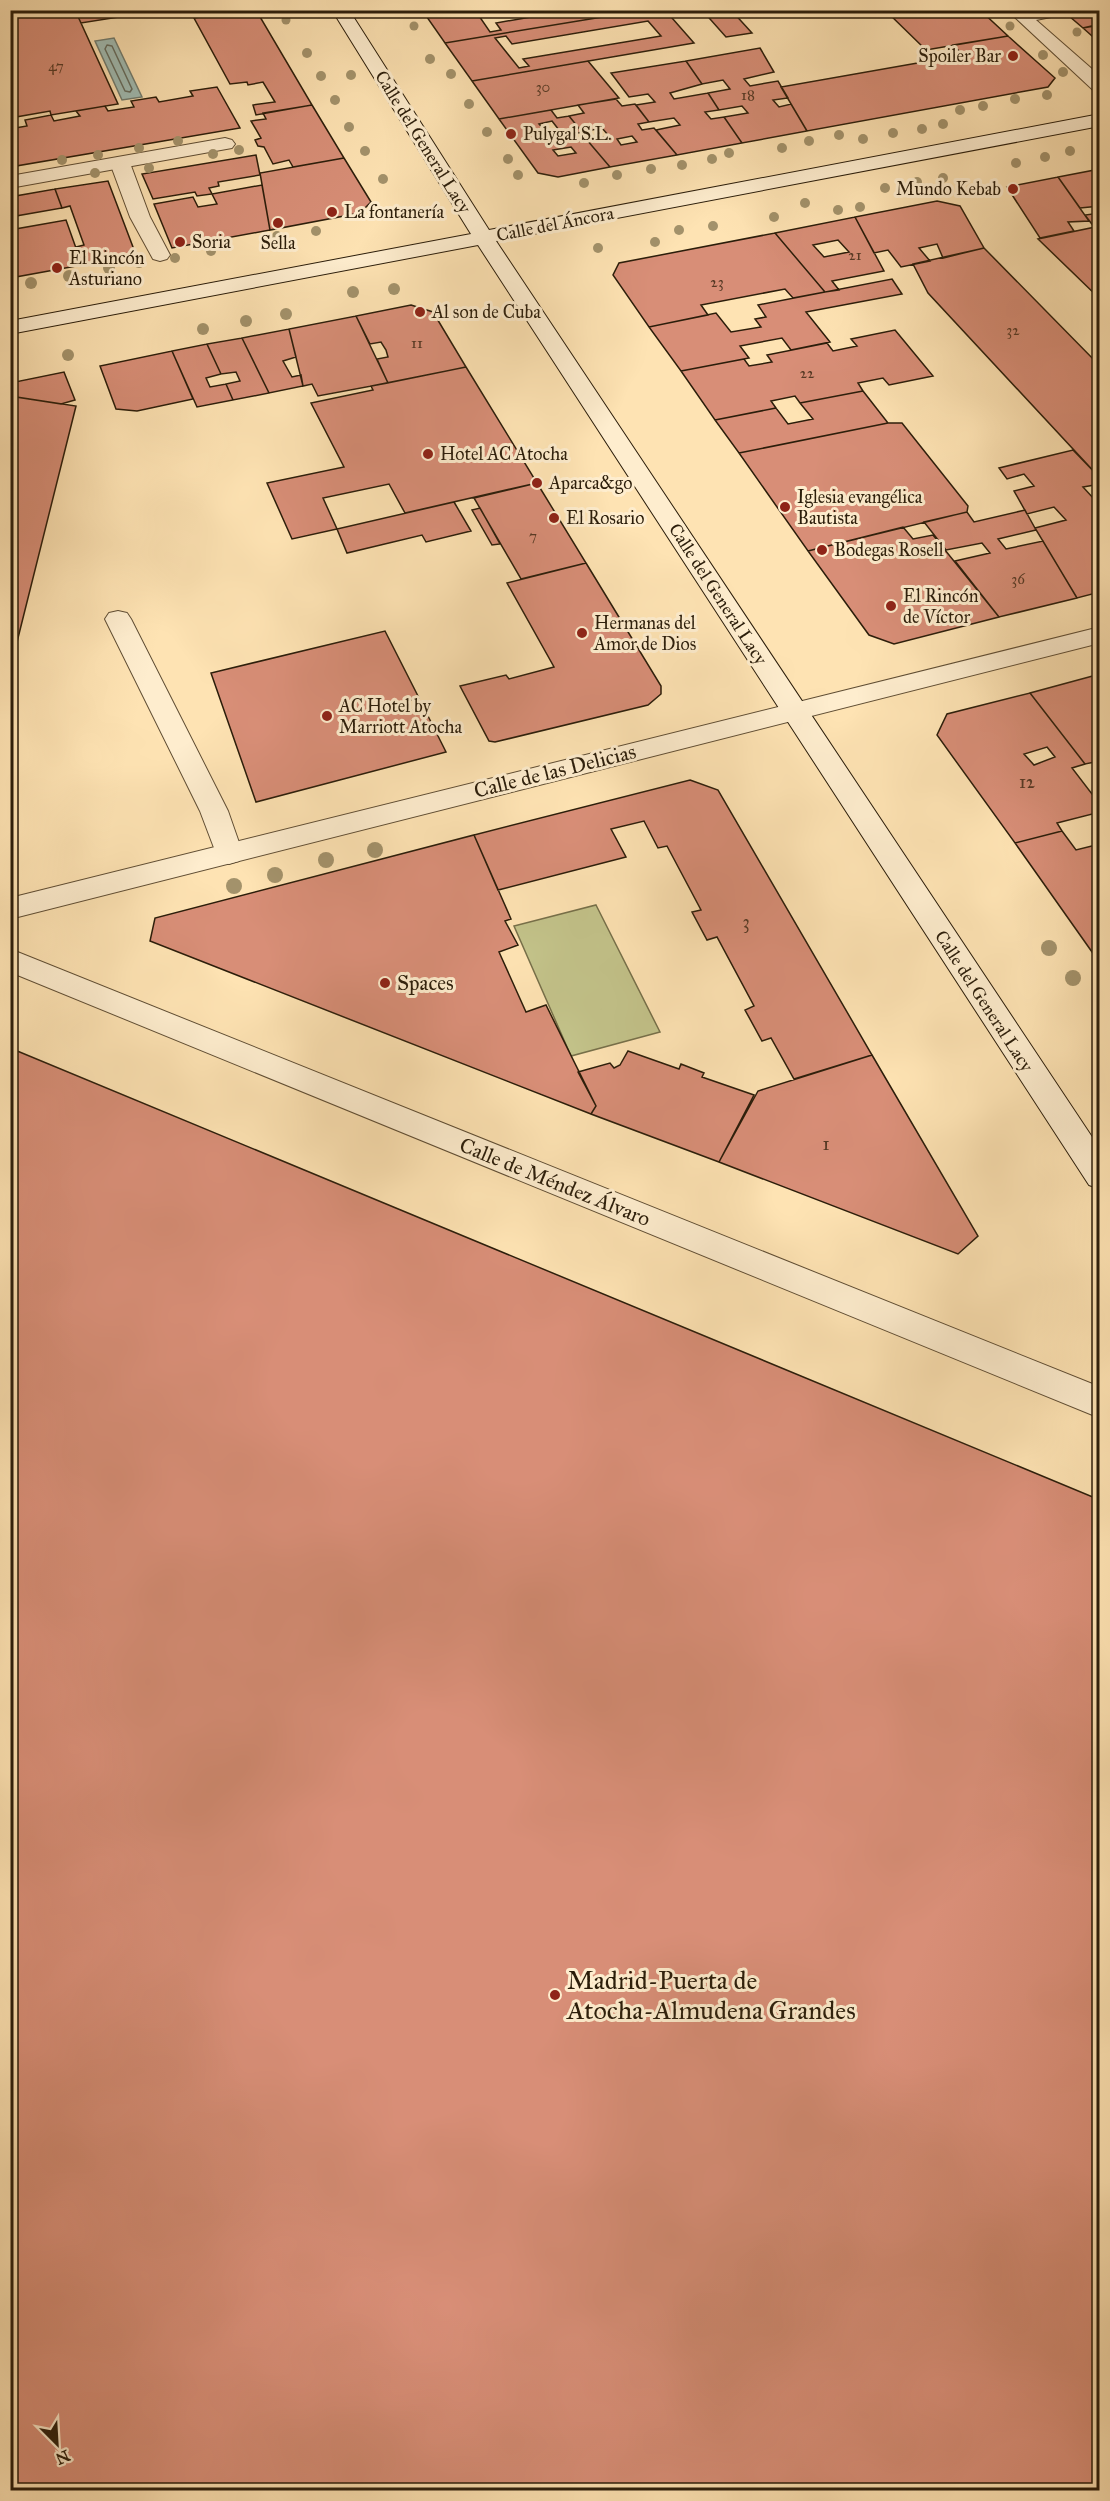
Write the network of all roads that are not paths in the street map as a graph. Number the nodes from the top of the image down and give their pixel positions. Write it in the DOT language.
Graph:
graph roads {
  1 [pos="340,10"];
  2 [pos="1060,10"];
  3 [pos="1018,14"];
  4 [pos="1100,86"];
  5 [pos="1100,120"];
  6 [pos="225,144"];
  7 [pos="120,163"];
  8 [pos="10,182"];
  9 [pos="485,237"];
  10 [pos="160,255"];
  11 [pos="10,328"];
  12 [pos="118,619"];
  13 [pos="1100,635"];
  14 [pos="795,711"];
  15 [pos="229,854"];
  16 [pos="10,909"];
  17 [pos="10,960"];
  18 [pos="1100,1176"];
  19 [pos="1100,1403"];
  1 -- 9 [label="street, Calle del General Lacy"];
  2 -- 3 [label="street"];
  3 -- 4 [label="street"];
  5 -- 9 [label="street, Calle del Áncora"];
  6 -- 7 [label="street"];
  7 -- 8 [label="street"];
  7 -- 10 [label="street"];
  9 -- 11 [label="street, Calle del Áncora"];
  9 -- 14 [label="street, Calle del General Lacy"];
  12 -- 15 [label="street"];
  13 -- 14 [label="street, Calle de las Delicias"];
  14 -- 15 [label="street, Calle de las Delicias"];
  14 -- 18 [label="street, Calle del General Lacy"];
  15 -- 16 [label="street, Calle de las Delicias"];
  17 -- 19 [label="street, Calle de Méndez Álvaro"];
}
